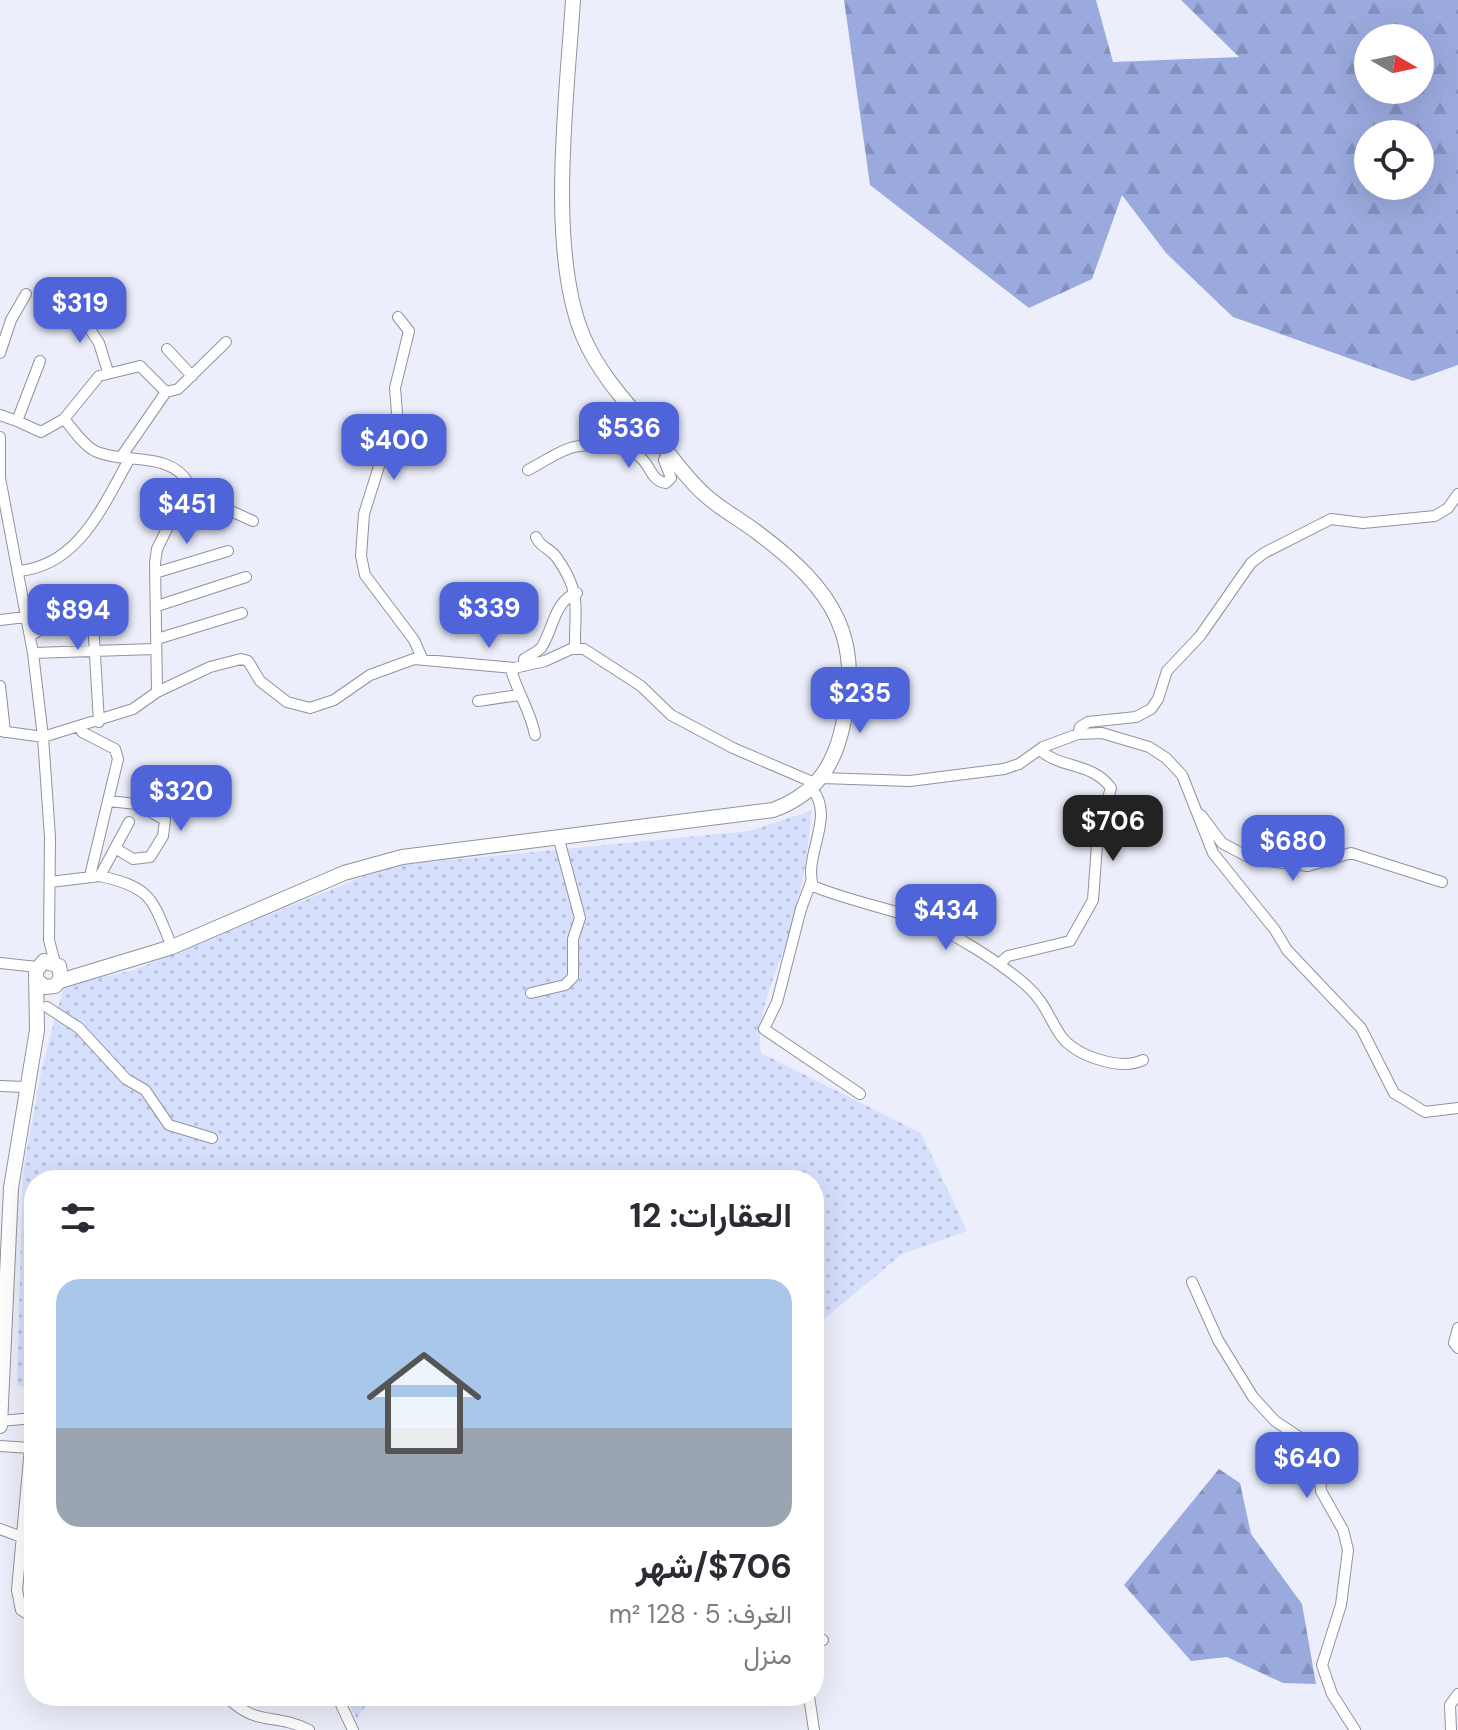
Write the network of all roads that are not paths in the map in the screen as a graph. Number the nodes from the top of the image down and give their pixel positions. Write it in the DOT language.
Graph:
graph roads {
  1 [pos="573,0"];
  2 [pos="26,294"];
  3 [pos="77,309"];
  4 [pos="398,317"];
  5 [pos="226,342"];
  6 [pos="167,349"];
  7 [pos="0,353"];
  8 [pos="40,361"];
  9 [pos="108,372"];
  10 [pos="192,376"];
  11 [pos="166,392"];
  12 [pos="0,415"];
  13 [pos="64,419"];
  14 [pos="17,421"];
  15 [pos="0,437"];
  16 [pos="669,454"];
  17 [pos="126,457"];
  18 [pos="528,470"];
  19 [pos="189,484"];
  20 [pos="1458,494"];
  21 [pos="253,521"];
  22 [pos="536,537"];
  23 [pos="228,551"];
  24 [pos="18,571"];
  25 [pos="155,573"];
  26 [pos="246,577"];
  27 [pos="577,593"];
  28 [pos="157,606"];
  29 [pos="242,613"];
  30 [pos="26,617"];
  31 [pos="0,620"];
  32 [pos="30,636"];
  33 [pos="156,644"];
  34 [pos="575,649"];
  35 [pos="95,652"];
  36 [pos="33,653"];
  37 [pos="422,658"];
  38 [pos="520,667"];
  39 [pos="0,686"];
  40 [pos="157,692"];
  41 [pos="519,695"];
  42 [pos="478,701"];
  43 [pos="99,722"];
  44 [pos="80,726"];
  45 [pos="3,732"];
  46 [pos="1078,734"];
  47 [pos="535,735"];
  48 [pos="43,737"];
  49 [pos="1040,750"];
  50 [pos="817,784"];
  51 [pos="1190,796"];
  52 [pos="108,801"];
  53 [pos="129,822"];
  54 [pos="558,836"];
  55 [pos="115,848"];
  56 [pos="95,876"];
  57 [pos="50,882"];
  58 [pos="811,882"];
  59 [pos="1442,882"];
  60 [pos="172,947"];
  61 [pos="5,964"];
  62 [pos="999,964"];
  63 [pos="44,969"];
  64 [pos="87,973"];
  65 [pos="57,984"];
  66 [pos="531,993"];
  67 [pos="47,1007"];
  68 [pos="37,1030"];
  69 [pos="1143,1060"];
  70 [pos="0,1086"];
  71 [pos="26,1087"];
  72 [pos="860,1094"];
  73 [pos="1458,1108"];
  74 [pos="212,1138"];
  75 [pos="1192,1282"];
  76 [pos="1458,1328"];
  77 [pos="1458,1348"];
  78 [pos="24,1419"];
  79 [pos="0,1422"];
  80 [pos="0,1446"];
  81 [pos="24,1446"];
  82 [pos="0,1529"];
  83 [pos="24,1538"];
  84 [pos="24,1612"];
  85 [pos="1458,1694"];
  86 [pos="237,1706"];
  87 [pos="342,1706"];
  88 [pos="810,1706"];
  89 [pos="309,1730"];
  90 [pos="353,1730"];
  91 [pos="814,1730"];
  92 [pos="1355,1730"];
  93 [pos="1451,1730"];
  1 -- 16 [label="street"];
  2 -- 7 [label="street"];
  3 -- 9 [label="street"];
  4 -- 37 [label="street"];
  5 -- 10 [label="street"];
  6 -- 10 [label="street"];
  8 -- 14 [label="street"];
  9 -- 11 [label="street"];
  9 -- 13 [label="street"];
  10 -- 11 [label="street"];
  11 -- 17 [label="street"];
  12 -- 14 [label="street"];
  13 -- 14 [label="street"];
  13 -- 17 [label="street"];
  15 -- 24 [label="street"];
  16 -- 18 [label="street"];
  16 -- 50 [label="street"];
  17 -- 19 [label="street"];
  17 -- 24 [label="street"];
  19 -- 21 [label="street"];
  19 -- 25 [label="street"];
  20 -- 46 [label="street"];
  22 -- 27 [label="street"];
  23 -- 25 [label="street"];
  24 -- 30 [label="street"];
  25 -- 28 [label="street"];
  26 -- 28 [label="street"];
  27 -- 34 [label="street"];
  27 -- 38 [label="street"];
  28 -- 33 [label="street"];
  29 -- 33 [label="street"];
  30 -- 31 [label="street"];
  30 -- 32 [label="street"];
  32 -- 35 [label="street"];
  32 -- 36 [label="street"];
  33 -- 35 [label="street"];
  33 -- 40 [label="street"];
  34 -- 38 [label="street"];
  34 -- 50 [label="street"];
  35 -- 36 [label="street"];
  35 -- 43 [label="street"];
  36 -- 48 [label="street"];
  37 -- 38 [label="street"];
  37 -- 40 [label="street"];
  38 -- 41 [label="street"];
  39 -- 45 [label="street"];
  40 -- 43 [label="street"];
  41 -- 42 [label="street"];
  41 -- 47 [label="street"];
  43 -- 44 [label="street"];
  44 -- 48 [label="street"];
  44 -- 52 [label="street"];
  45 -- 48 [label="street"];
  46 -- 49 [label="street"];
  46 -- 51 [label="street"];
  48 -- 57 [label="street"];
  49 -- 50 [label="street"];
  49 -- 62 [label="street"];
  50 -- 54 [label="street"];
  50 -- 58 [label="street"];
  51 -- 59 [label="street"];
  51 -- 73 [label="street"];
  52 -- 55 [label="street"];
  52 -- 56 [label="street"];
  53 -- 55 [label="street"];
  54 -- 60 [label="street"];
  54 -- 66 [label="street"];
  55 -- 56 [label="street"];
  56 -- 57 [label="street"];
  56 -- 60 [label="street"];
  57 -- 63 [label="street"];
  58 -- 62 [label="street"];
  58 -- 72 [label="street"];
  60 -- 64 [label="street"];
  61 -- 63 [label="street"];
  62 -- 69 [label="street"];
  63 -- 64 [label="street"];
  63 -- 65 [label="street"];
  63 -- 65 [label="street"];
  63 -- 68 [label="street"];
  64 -- 65 [label="street"];
  65 -- 67 [label="street"];
  67 -- 68 [label="street"];
  67 -- 74 [label="street"];
  68 -- 71 [label="street"];
  70 -- 71 [label="street"];
  71 -- 79 [label="street"];
  75 -- 92 [label="street"];
  76 -- 77 [label="street"];
  78 -- 79 [label="street"];
  80 -- 81 [label="street"];
  82 -- 83 [label="street"];
  83 -- 84 [label="street"];
  85 -- 93 [label="street"];
  86 -- 89 [label="street"];
  87 -- 90 [label="street"];
  88 -- 91 [label="street"];
}
